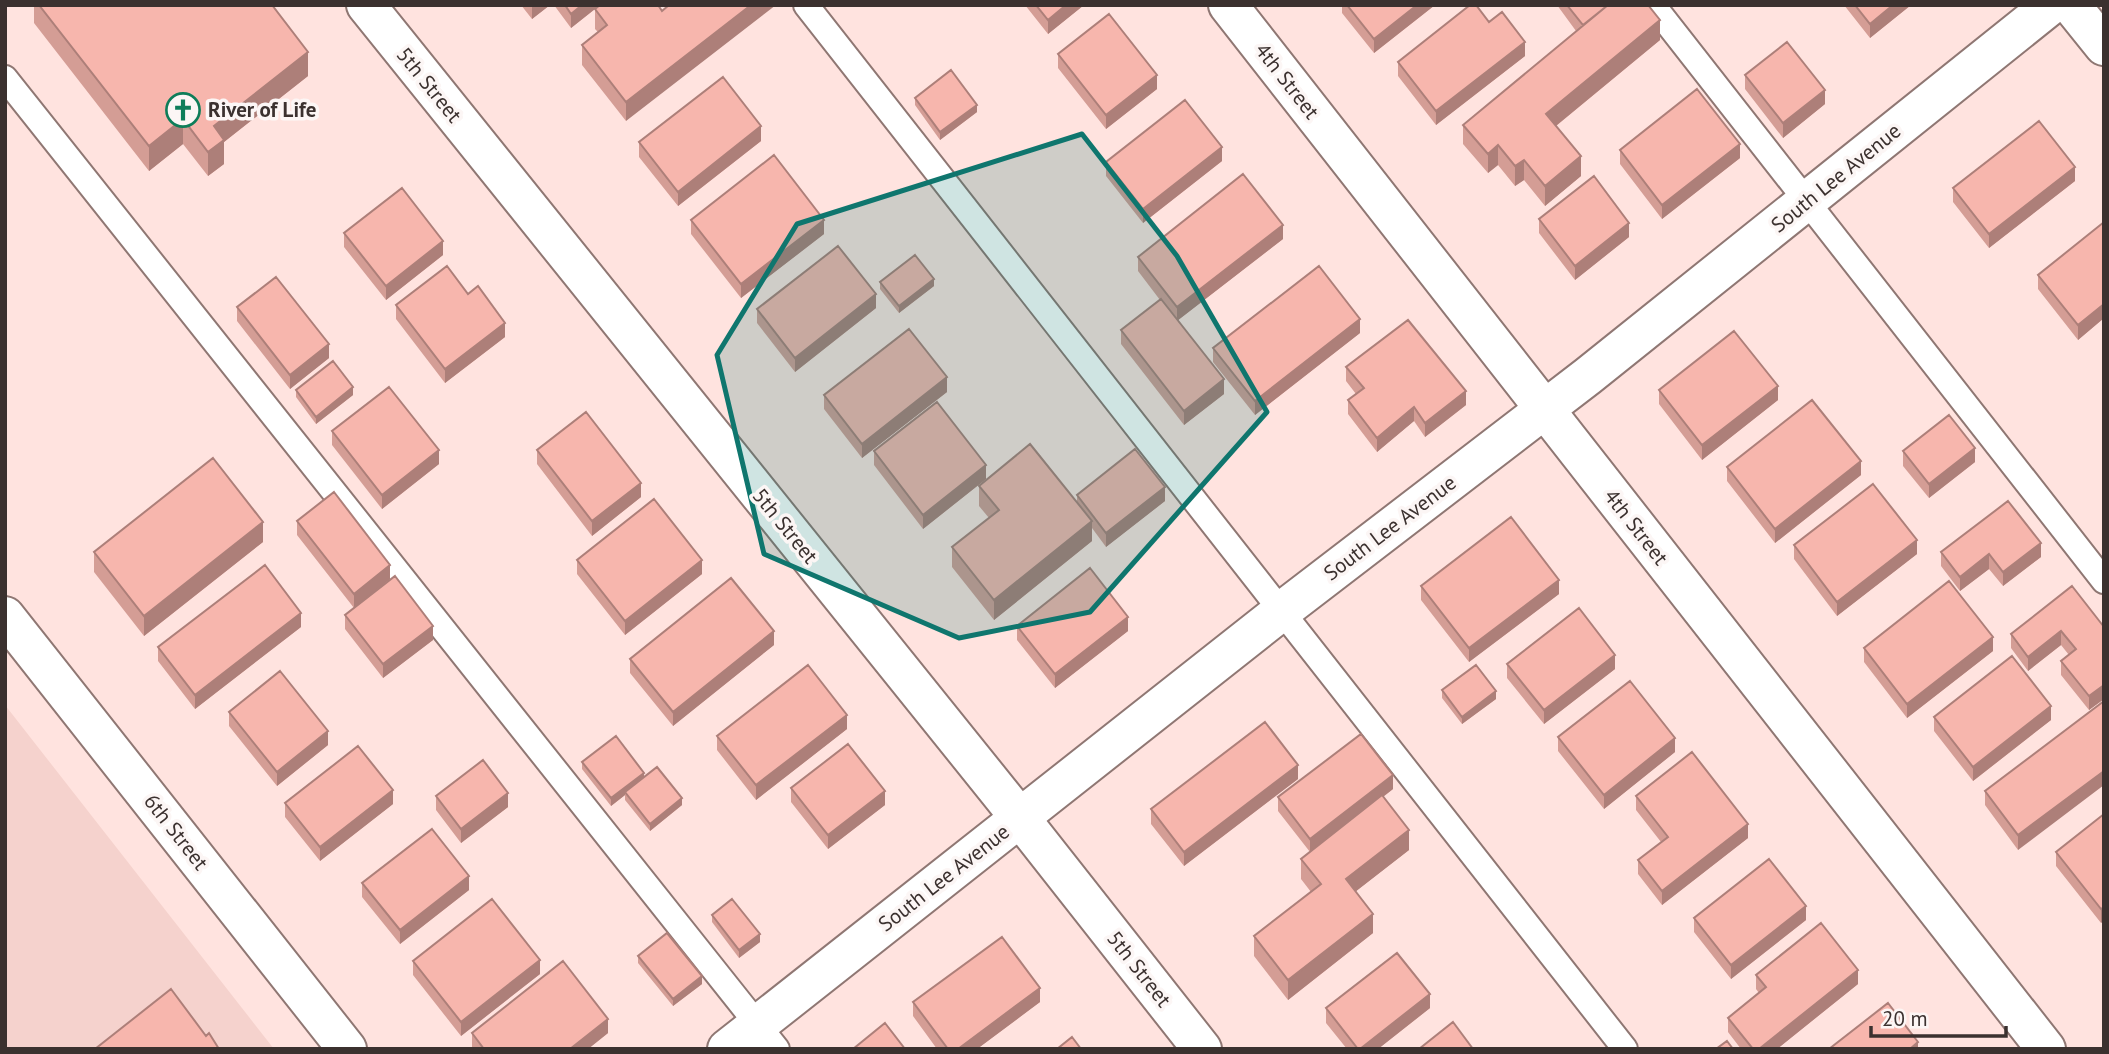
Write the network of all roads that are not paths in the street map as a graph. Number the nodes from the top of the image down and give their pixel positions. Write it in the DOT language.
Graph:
graph roads {
  1 [pos="366,5"];
  2 [pos="806,5"];
  3 [pos="1228,5"];
  4 [pos="1653,5"];
  5 [pos="2051,5"];
  6 [pos="2071,5"];
  7 [pos="2104,46"];
  8 [pos="5,78"];
  9 [pos="1806,201"];
  10 [pos="1544,410"];
  11 [pos="2104,581"];
  12 [pos="1283,610"];
  13 [pos="5,616"];
  14 [pos="1020,818"];
  15 [pos="768,1037"];
  16 [pos="347,1049"];
  17 [pos="727,1049"];
  18 [pos="1202,1049"];
  19 [pos="1625,1049"];
  20 [pos="2046,1049"];
  1 -- 14 [label="street, 5th Street"];
  2 -- 12 [label="lane"];
  3 -- 10 [label="street, 4th Street"];
  4 -- 9 [label="lane"];
  5 -- 9 [label="street, South Lee Avenue"];
  6 -- 7 [label="street"];
  8 -- 15 [label="lane"];
  9 -- 10 [label="street, South Lee Avenue"];
  9 -- 11 [label="lane"];
  10 -- 12 [label="street, South Lee Avenue"];
  10 -- 20 [label="street, 4th Street"];
  12 -- 14 [label="street, South Lee Avenue"];
  12 -- 19 [label="lane"];
  13 -- 16 [label="street, 6th Street"];
  14 -- 15 [label="street, South Lee Avenue"];
  14 -- 18 [label="street, 5th Street"];
  15 -- 17 [label="street, South Lee Avenue"];
}
